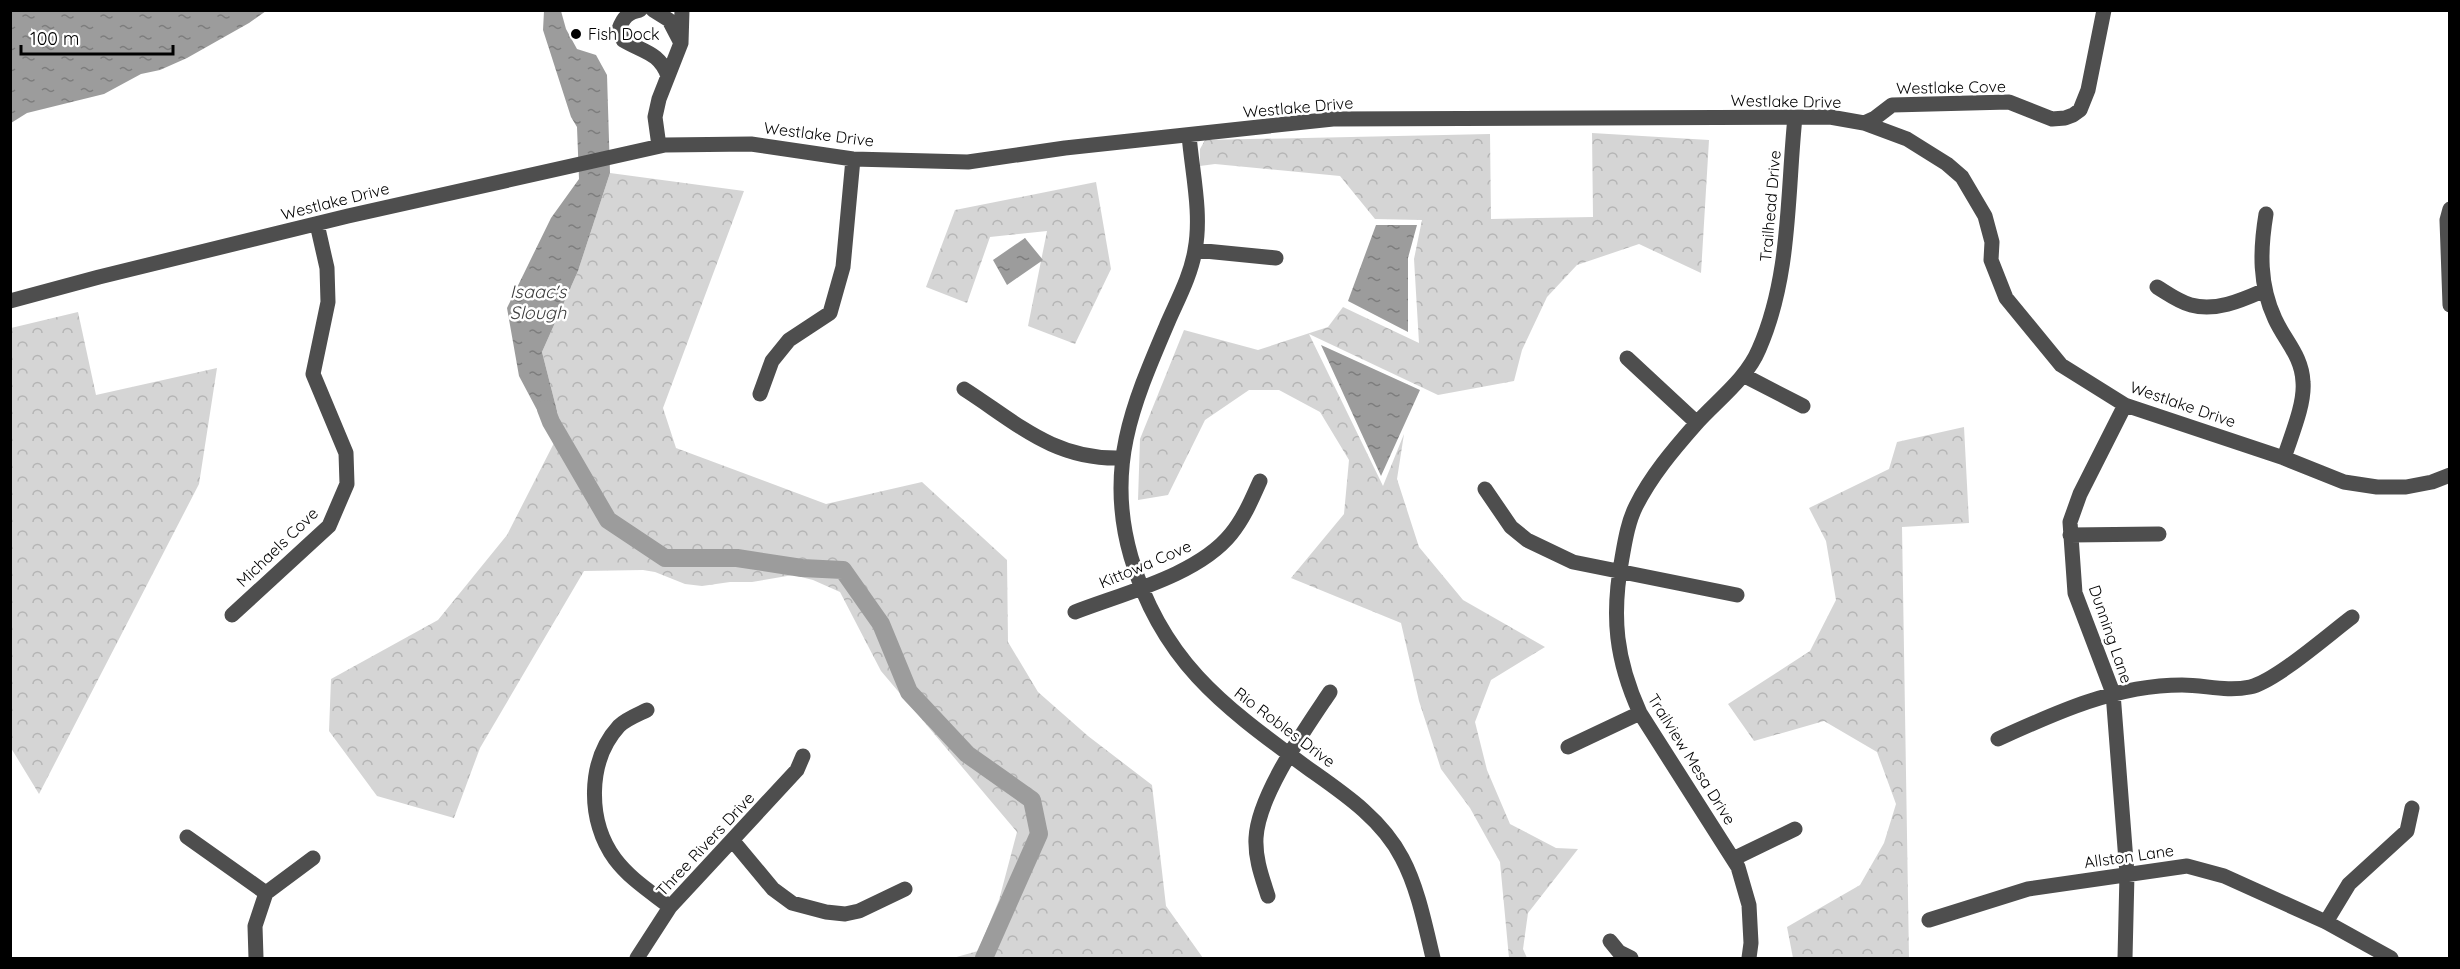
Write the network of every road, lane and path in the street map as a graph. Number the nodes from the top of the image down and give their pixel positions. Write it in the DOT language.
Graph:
graph roads {
  1 [pos="640,10"];
  2 [pos="653,10"];
  3 [pos="682,10"];
  4 [pos="2104,10"];
  5 [pos="681,43"];
  6 [pos="668,76"];
  7 [pos="1795,117"];
  8 [pos="1864,123"];
  9 [pos="1189,135"];
  10 [pos="659,146"];
  11 [pos="853,159"];
  12 [pos="2450,209"];
  13 [pos="2266,214"];
  14 [pos="317,224"];
  15 [pos="1195,250"];
  16 [pos="1276,258"];
  17 [pos="2157,287"];
  18 [pos="2265,290"];
  19 [pos="1777,298"];
  20 [pos="10,302"];
  21 [pos="2450,305"];
  22 [pos="1627,358"];
  23 [pos="1743,375"];
  24 [pos="964,389"];
  25 [pos="760,394"];
  26 [pos="2125,405"];
  27 [pos="1803,406"];
  28 [pos="1697,423"];
  29 [pos="1121,458"];
  30 [pos="2284,458"];
  31 [pos="2450,475"];
  32 [pos="1260,481"];
  33 [pos="1485,489"];
  34 [pos="2159,534"];
  35 [pos="2070,535"];
  36 [pos="1619,572"];
  37 [pos="1141,587"];
  38 [pos="1737,595"];
  39 [pos="1075,612"];
  40 [pos="232,615"];
  41 [pos="2352,617"];
  42 [pos="1329,692"];
  43 [pos="2112,693"];
  44 [pos="647,710"];
  45 [pos="1640,713"];
  46 [pos="1998,739"];
  47 [pos="1568,747"];
  48 [pos="1289,754"];
  49 [pos="802,756"];
  50 [pos="2412,808"];
  51 [pos="1795,829"];
  52 [pos="187,837"];
  53 [pos="733,841"];
  54 [pos="313,858"];
  55 [pos="1733,859"];
  56 [pos="2127,874"];
  57 [pos="905,889"];
  58 [pos="266,893"];
  59 [pos="1268,896"];
  60 [pos="670,907"];
  61 [pos="1929,920"];
  62 [pos="2326,922"];
  63 [pos="1610,941"];
  64 [pos="256,958"];
  65 [pos="637,958"];
  66 [pos="1432,958"];
  67 [pos="1631,958"];
  68 [pos="1749,958"];
  69 [pos="2125,958"];
  70 [pos="2391,958"];
  1 -- 6 [label="street"];
  2 -- 5 [label="street"];
  3 -- 5 [label="street"];
  4 -- 8 [label="street, Westlake Cove"];
  5 -- 6 [label="street"];
  6 -- 10 [label="street"];
  7 -- 8 [label="street, Westlake Drive"];
  7 -- 9 [label="street, Westlake Drive"];
  7 -- 19 [label="street, Trailhead Drive"];
  8 -- 26 [label="street, Westlake Drive"];
  9 -- 11 [label="street, Westlake Drive"];
  9 -- 15 [label="street, Rio Robles Drive"];
  10 -- 11 [label="street, Westlake Drive"];
  10 -- 14 [label="street, Westlake Drive"];
  11 -- 25 [label="street"];
  12 -- 21 [label="street"];
  13 -- 18 [label="street"];
  14 -- 20 [label="street, Westlake Drive"];
  14 -- 40 [label="street, Michaels Cove"];
  15 -- 16 [label="street"];
  15 -- 29 [label="street, Rio Robles Drive"];
  17 -- 18 [label="street"];
  18 -- 30 [label="street"];
  19 -- 23 [label="street, Trailview Mesa Drive"];
  22 -- 28 [label="street"];
  23 -- 27 [label="street"];
  23 -- 28 [label="street, Trailview Mesa Drive"];
  24 -- 29 [label="street"];
  26 -- 30 [label="street, Westlake Drive"];
  26 -- 35 [label="street, Dunning Lane"];
  28 -- 36 [label="street, Trailview Mesa Drive"];
  29 -- 37 [label="street, Rio Robles Drive"];
  30 -- 31 [label="street, Westlake Drive"];
  32 -- 37 [label="street, Kittowa Cove"];
  33 -- 36 [label="street"];
  34 -- 35 [label="street"];
  35 -- 43 [label="street, Dunning Lane"];
  36 -- 38 [label="street"];
  36 -- 45 [label="street, Trailview Mesa Drive"];
  37 -- 39 [label="street, Kittowa Cove"];
  37 -- 48 [label="street, Rio Robles Drive"];
  41 -- 43 [label="street"];
  42 -- 48 [label="street"];
  43 -- 46 [label="street"];
  43 -- 56 [label="street, Dunning Lane"];
  44 -- 60 [label="street"];
  45 -- 47 [label="street"];
  45 -- 55 [label="street, Trailview Mesa Drive"];
  48 -- 59 [label="street"];
  48 -- 66 [label="street, Rio Robles Drive"];
  49 -- 53 [label="street, Three Rivers Drive"];
  50 -- 62 [label="street"];
  51 -- 55 [label="street"];
  52 -- 58 [label="street"];
  53 -- 57 [label="street"];
  53 -- 60 [label="street, Three Rivers Drive"];
  54 -- 58 [label="street"];
  55 -- 68 [label="street, Trailview Mesa Drive"];
  56 -- 61 [label="street, Allston Lane"];
  56 -- 62 [label="street, Allston Lane"];
  56 -- 69 [label="street, Dunning Lane"];
  58 -- 64 [label="street"];
  60 -- 65 [label="street, Three Rivers Drive"];
  62 -- 70 [label="street, Allston Lane"];
  63 -- 67 [label="street"];
}
